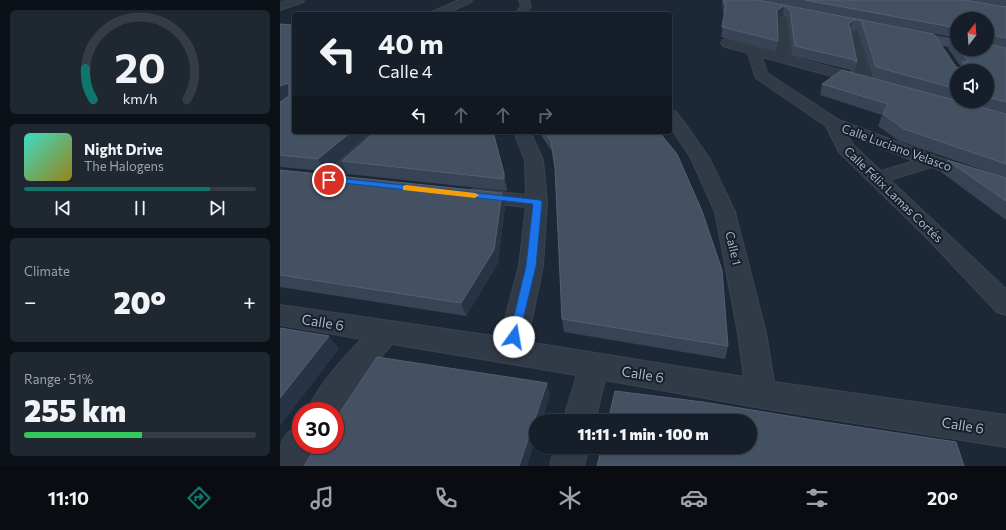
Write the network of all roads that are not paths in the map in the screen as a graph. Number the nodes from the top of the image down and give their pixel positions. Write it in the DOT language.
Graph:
graph roads {
  1 [pos="299,0"];
  2 [pos="467,0"];
  3 [pos="524,0"];
  4 [pos="280,8"];
  5 [pos="776,8"];
  6 [pos="440,12"];
  7 [pos="522,12"];
  8 [pos="787,15"];
  9 [pos="855,27"];
  10 [pos="950,33"];
  11 [pos="935,40"];
  12 [pos="727,43"];
  13 [pos="950,43"];
  14 [pos="754,51"];
  15 [pos="946,57"];
  16 [pos="785,59"];
  17 [pos="864,81"];
  18 [pos="879,85"];
  19 [pos="672,118"];
  20 [pos="833,123"];
  21 [pos="381,134"];
  22 [pos="523,134"];
  23 [pos="931,161"];
  24 [pos="308,177"];
  25 [pos="876,178"];
  26 [pos="329,180"];
  27 [pos="352,182"];
  28 [pos="1006,186"];
  29 [pos="452,193"];
  30 [pos="538,202"];
  31 [pos="1006,305"];
  32 [pos="280,315"];
  33 [pos="387,331"];
  34 [pos="511,351"];
  35 [pos="594,366"];
  36 [pos="761,394"];
  37 [pos="329,402"];
  38 [pos="581,414"];
  39 [pos="1006,431"];
  40 [pos="292,454"];
  41 [pos="570,454"];
  42 [pos="283,466"];
  43 [pos="567,466"];
  1 -- 4 [label="street"];
  2 -- 6 [label="street"];
  3 -- 7 [label="street"];
  5 -- 8 [label="main road"];
  8 -- 16 [label="street"];
  9 -- 17 [label="street"];
  10 -- 11 [label="main road"];
  11 -- 13 [label="main road"];
  11 -- 15 [label="street"];
  12 -- 14 [label="street"];
  14 -- 16 [label="street"];
  14 -- 20 [label="street"];
  16 -- 17 [label="street"];
  17 -- 18 [label="street"];
  19 -- 36 [label="street, Calle 1"];
  20 -- 23 [label="street, Calle Luciano Velasco"];
  20 -- 25 [label="street, Calle Félix Lamas Cortés"];
  21 -- 26 [label="street"];
  22 -- 30 [label="street"];
  23 -- 25 [label="street"];
  23 -- 28 [label="street, Calle Luciano Velasco"];
  24 -- 26 [label="street"];
  25 -- 31 [label="street, Calle Félix Lamas Cortés"];
  26 -- 27 [label="street"];
  29 -- 30 [label="street"];
  30 -- 34 [label="street"];
  32 -- 33 [label="street, Calle 6"];
  33 -- 34 [label="street, Calle 6"];
  33 -- 37 [label="street"];
  34 -- 35 [label="street, Calle 6"];
  35 -- 36 [label="street, Calle 6"];
  35 -- 38 [label="street"];
  36 -- 39 [label="street, Calle 6"];
  40 -- 42 [label="street"];
  41 -- 43 [label="street"];
}
